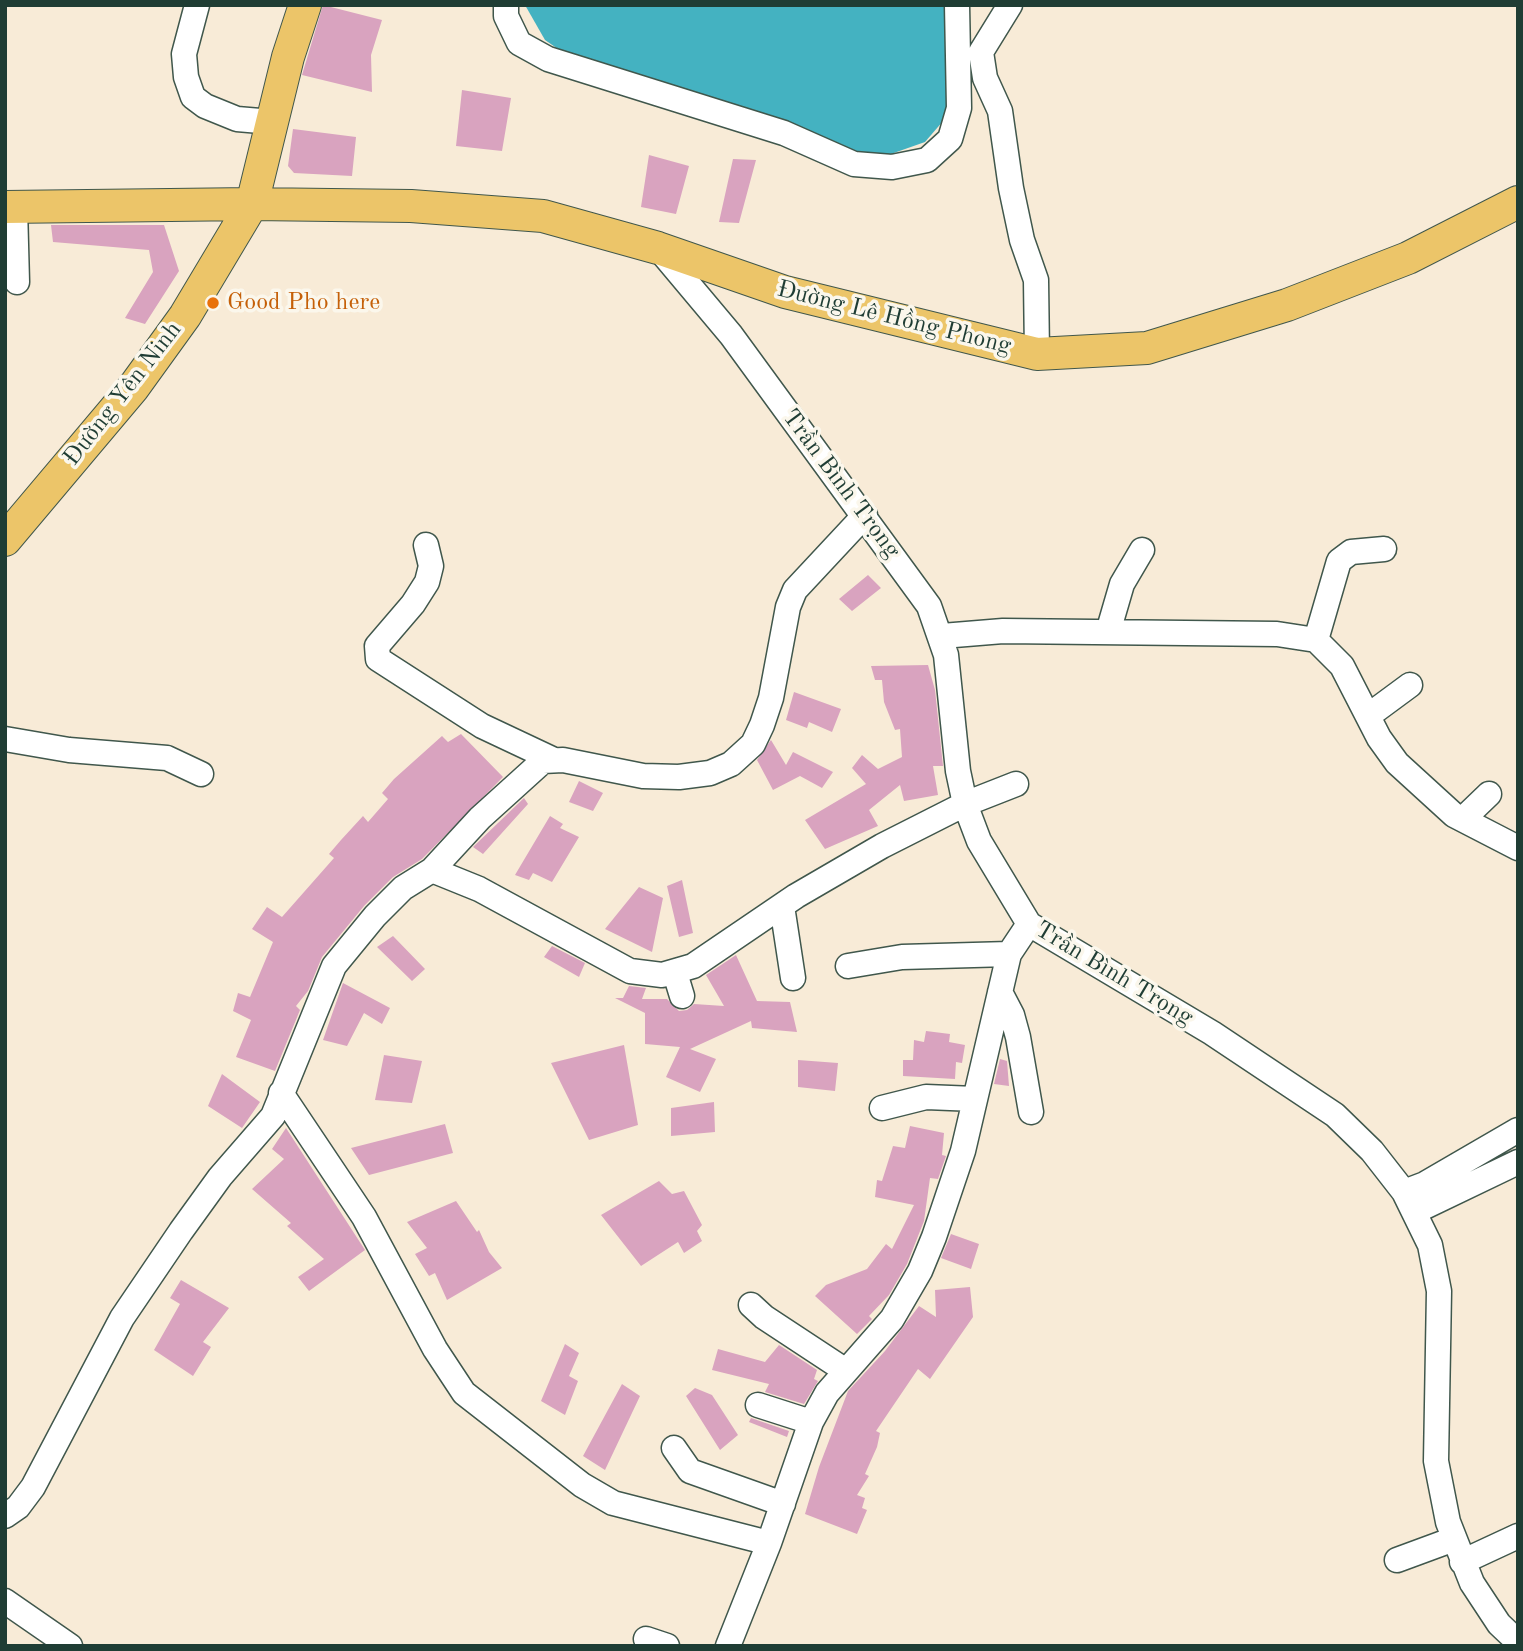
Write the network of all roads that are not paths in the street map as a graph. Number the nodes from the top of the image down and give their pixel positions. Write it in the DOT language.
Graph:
graph roads {
  1 [pos="197,5"];
  2 [pos="305,5"];
  3 [pos="506,5"];
  4 [pos="957,5"];
  5 [pos="1010,5"];
  6 [pos="272,122"];
  7 [pos="1518,202"];
  8 [pos="252,204"];
  9 [pos="10,207"];
  10 [pos="658,248"];
  11 [pos="17,282"];
  12 [pos="1037,354"];
  13 [pos="865,515"];
  14 [pos="5,540"];
  15 [pos="426,545"];
  16 [pos="1384,549"];
  17 [pos="1142,550"];
  18 [pos="1108,632"];
  19 [pos="942,636"];
  20 [pos="1315,640"];
  21 [pos="1410,685"];
  22 [pos="1367,716"];
  23 [pos="5,739"];
  24 [pos="552,759"];
  25 [pos="201,774"];
  26 [pos="1016,784"];
  27 [pos="1489,794"];
  28 [pos="965,804"];
  29 [pos="1463,819"];
  30 [pos="1518,848"];
  31 [pos="432,870"];
  32 [pos="782,906"];
  33 [pos="1029,924"];
  34 [pos="1009,954"];
  35 [pos="848,966"];
  36 [pos="793,978"];
  37 [pos="1000,992"];
  38 [pos="281,1093"];
  39 [pos="975,1099"];
  40 [pos="882,1108"];
  41 [pos="1031,1112"];
  42 [pos="1518,1129"];
  43 [pos="1518,1161"];
  44 [pos="1409,1202"];
  45 [pos="751,1306"];
  46 [pos="846,1371"];
  47 [pos="758,1405"];
  48 [pos="811,1422"];
  49 [pos="674,1448"];
  50 [pos="783,1504"];
  51 [pos="5,1516"];
  52 [pos="1518,1536"];
  53 [pos="769,1543"];
  54 [pos="1458,1551"];
  55 [pos="1397,1560"];
  56 [pos="5,1601"];
  57 [pos="1518,1642"];
  58 [pos="70,1646"];
  59 [pos="728,1646"];
  1 -- 6 [label="street"];
  2 -- 6 [label="main road, Đường Yên Ninh"];
  3 -- 4 [label="street"];
  5 -- 12 [label="street"];
  6 -- 8 [label="main road, Đường Yên Ninh"];
  7 -- 12 [label="main road, Đường Lê Hồng Phong"];
  8 -- 9 [label="main road, Đường Lê Hồng Phong"];
  8 -- 10 [label="main road, Đường Lê Hồng Phong"];
  8 -- 14 [label="main road, Đường Yên Ninh"];
  9 -- 11 [label="street"];
  10 -- 12 [label="main road, Đường Lê Hồng Phong"];
  10 -- 13 [label="street, Trần Bình Trọng"];
  13 -- 19 [label="street, Trần Bình Trọng"];
  13 -- 24 [label="street"];
  15 -- 24 [label="street"];
  16 -- 20 [label="street"];
  17 -- 18 [label="street"];
  18 -- 19 [label="street"];
  18 -- 20 [label="street"];
  19 -- 28 [label="street, Trần Bình Trọng"];
  20 -- 22 [label="street"];
  21 -- 22 [label="street"];
  22 -- 29 [label="street"];
  23 -- 25 [label="street"];
  24 -- 31 [label="street"];
  26 -- 28 [label="street"];
  27 -- 29 [label="street"];
  28 -- 32 [label="street"];
  28 -- 33 [label="street, Trần Bình Trọng"];
  29 -- 30 [label="street"];
  31 -- 32 [label="street"];
  31 -- 38 [label="street"];
  32 -- 36 [label="street"];
  33 -- 34 [label="street"];
  33 -- 44 [label="street, Trần Bình Trọng"];
  34 -- 35 [label="street"];
  34 -- 37 [label="street"];
  37 -- 39 [label="street"];
  37 -- 41 [label="street"];
  38 -- 51 [label="street"];
  38 -- 53 [label="street"];
  39 -- 40 [label="street"];
  39 -- 46 [label="street"];
  42 -- 44 [label="street"];
  43 -- 44 [label="street"];
  44 -- 54 [label="street, Trần Bình Trọng"];
  45 -- 46 [label="street"];
  46 -- 48 [label="street"];
  47 -- 48 [label="street"];
  48 -- 50 [label="street"];
  49 -- 50 [label="street"];
  50 -- 53 [label="street"];
  52 -- 54 [label="street"];
  53 -- 59 [label="street"];
  54 -- 55 [label="street"];
  54 -- 57 [label="street, Trần Bình Trọng"];
  56 -- 58 [label="street"];
}
